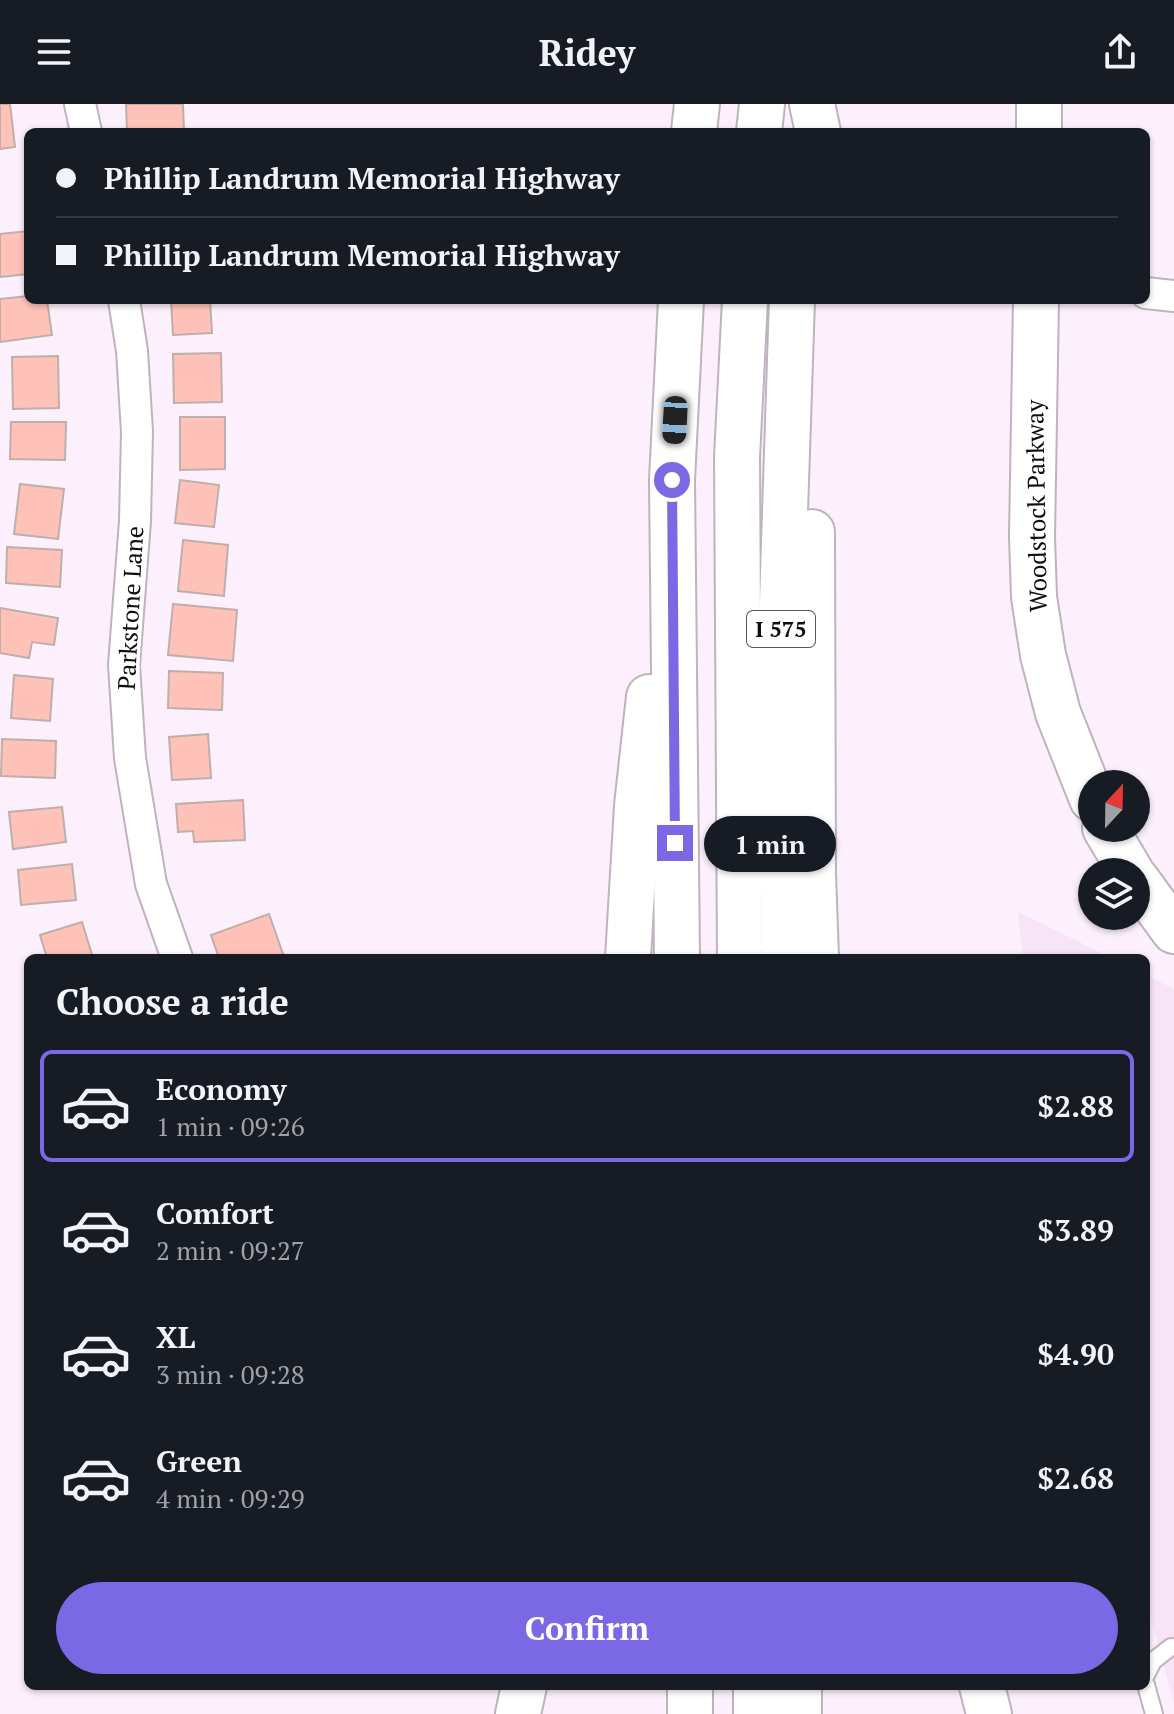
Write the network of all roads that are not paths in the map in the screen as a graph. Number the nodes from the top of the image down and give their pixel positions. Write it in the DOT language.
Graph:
graph roads {
  1 [pos="80,104"];
  2 [pos="697,104"];
  3 [pos="762,104"];
  4 [pos="804,104"];
  5 [pos="812,104"];
  6 [pos="1039,104"];
  7 [pos="85,128"];
  8 [pos="694,128"];
  9 [pos="759,128"];
  10 [pos="802,128"];
  11 [pos="817,128"];
  12 [pos="1039,128"];
  13 [pos="1150,293"];
  14 [pos="1174,296"];
  15 [pos="125,304"];
  16 [pos="681,304"];
  17 [pos="745,304"];
  18 [pos="792,304"];
  19 [pos="814,304"];
  20 [pos="1036,304"];
  21 [pos="672,480"];
  22 [pos="1081,770"];
  23 [pos="1150,898"];
  24 [pos="1174,931"];
  25 [pos="176,954"];
  26 [pos="628,954"];
  27 [pos="677,954"];
  28 [pos="740,954"];
  29 [pos="784,954"];
  30 [pos="816,954"];
  31 [pos="1171,1647"];
  32 [pos="1150,1667"];
  33 [pos="523,1690"];
  34 [pos="690,1690"];
  35 [pos="756,1690"];
  36 [pos="799,1690"];
  37 [pos="983,1690"];
  38 [pos="1147,1690"];
  39 [pos="518,1714"];
  40 [pos="690,1714"];
  41 [pos="756,1714"];
  42 [pos="799,1714"];
  43 [pos="989,1714"];
  44 [pos="1154,1714"];
  1 -- 7 [label="street"];
  2 -- 8 [label="main road"];
  3 -- 9 [label="main road"];
  4 -- 10 [label="main road"];
  5 -- 11 [label="main road"];
  6 -- 12 [label="main road"];
  13 -- 14 [label="street"];
  15 -- 25 [label="street, Parkstone Lane"];
  16 -- 21 [label="main road"];
  17 -- 28 [label="main road"];
  18 -- 29 [label="main road, I 575"];
  19 -- 30 [label="main road"];
  20 -- 22 [label="main road, Woodstock Parkway"];
  21 -- 26 [label="main road"];
  21 -- 27 [label="main road"];
  23 -- 24 [label="main road"];
  31 -- 32 [label="lane"];
  33 -- 39 [label="main road"];
  34 -- 40 [label="main road"];
  35 -- 41 [label="main road"];
  36 -- 42 [label="main road"];
  37 -- 43 [label="main road"];
  38 -- 44 [label="lane"];
}
